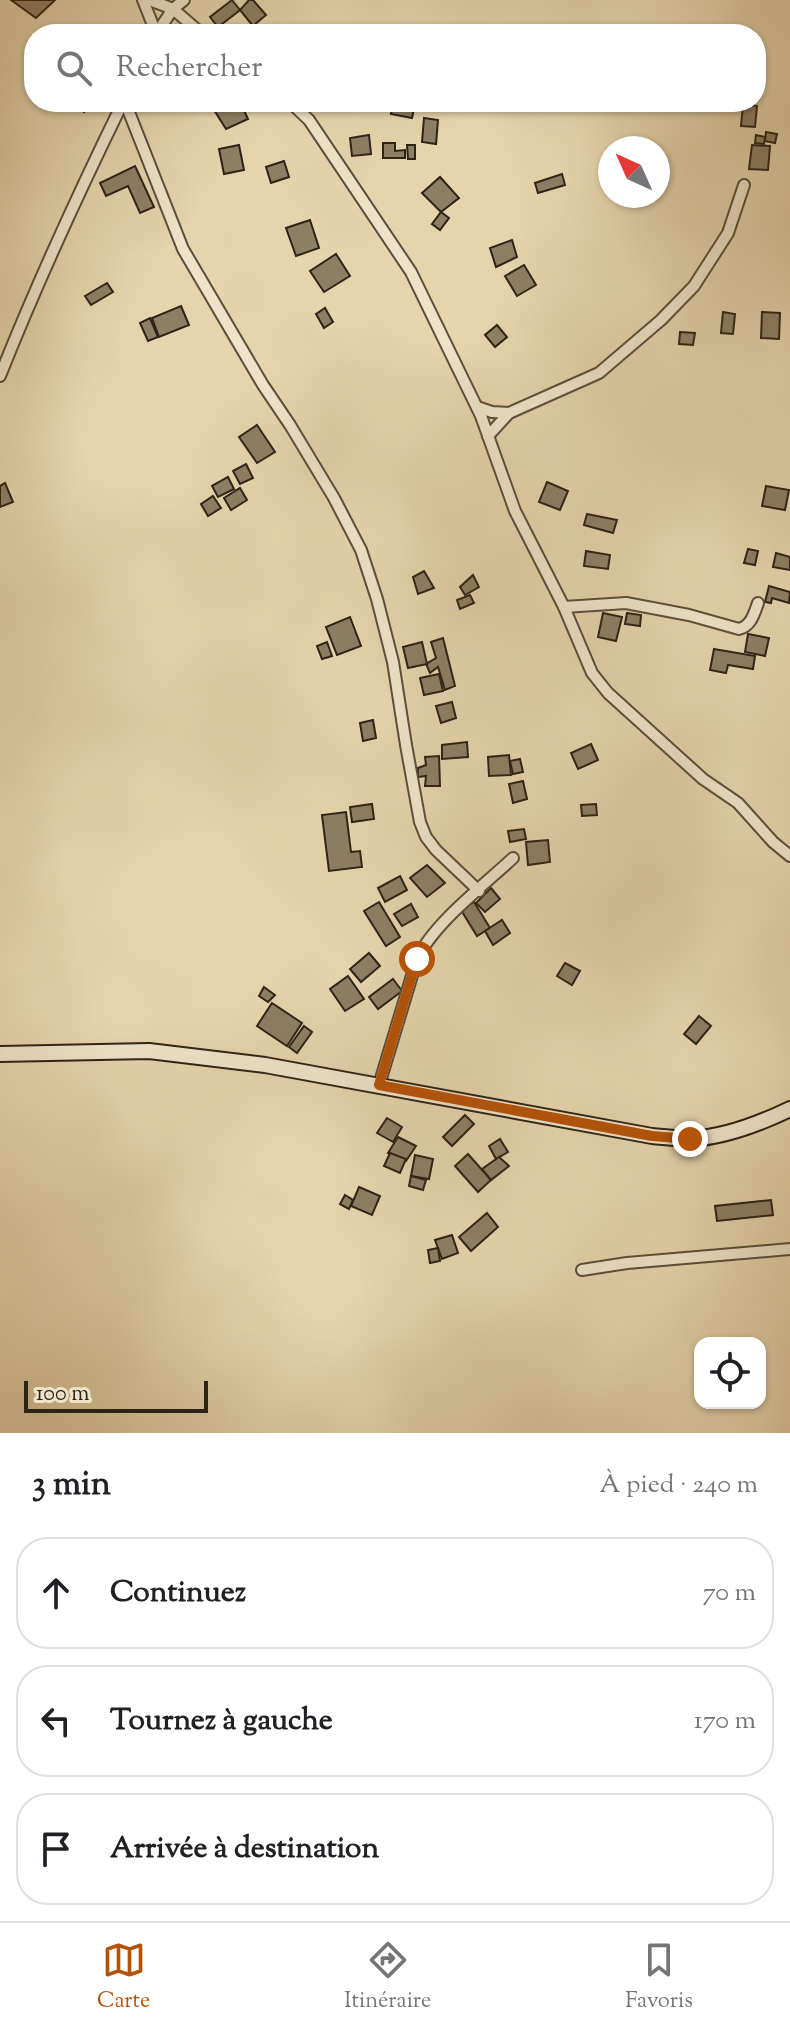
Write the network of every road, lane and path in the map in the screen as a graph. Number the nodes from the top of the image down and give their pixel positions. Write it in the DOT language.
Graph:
graph roads {
  1 [pos="143,0"];
  2 [pos="150,0"];
  3 [pos="184,0"];
  4 [pos="173,9"];
  5 [pos="152,24"];
  6 [pos="163,24"];
  7 [pos="190,24"];
  8 [pos="119,112"];
  9 [pos="128,112"];
  10 [pos="301,112"];
  11 [pos="744,185"];
  12 [pos="0,376"];
  13 [pos="477,407"];
  14 [pos="509,413"];
  15 [pos="488,436"];
  16 [pos="758,603"];
  17 [pos="564,607"];
  18 [pos="790,856"];
  19 [pos="513,858"];
  20 [pos="479,891"];
  21 [pos="0,1054"];
  22 [pos="379,1085"];
  23 [pos="790,1109"];
  24 [pos="790,1249"];
  25 [pos="582,1270"];
  1 -- 5 [label="street"];
  2 -- 4 [label="street"];
  3 -- 4 [label="street"];
  4 -- 6 [label="street"];
  4 -- 7 [label="street"];
  8 -- 12 [label="street"];
  9 -- 20 [label="street"];
  10 -- 13 [label="street"];
  11 -- 14 [label="street"];
  13 -- 14 [label="street"];
  13 -- 15 [label="street"];
  14 -- 15 [label="street"];
  15 -- 17 [label="street"];
  16 -- 17 [label="street"];
  17 -- 18 [label="street"];
  19 -- 20 [label="street"];
  20 -- 22 [label="street"];
  21 -- 22 [label="street"];
  22 -- 23 [label="street"];
  24 -- 25 [label="street"];
}
